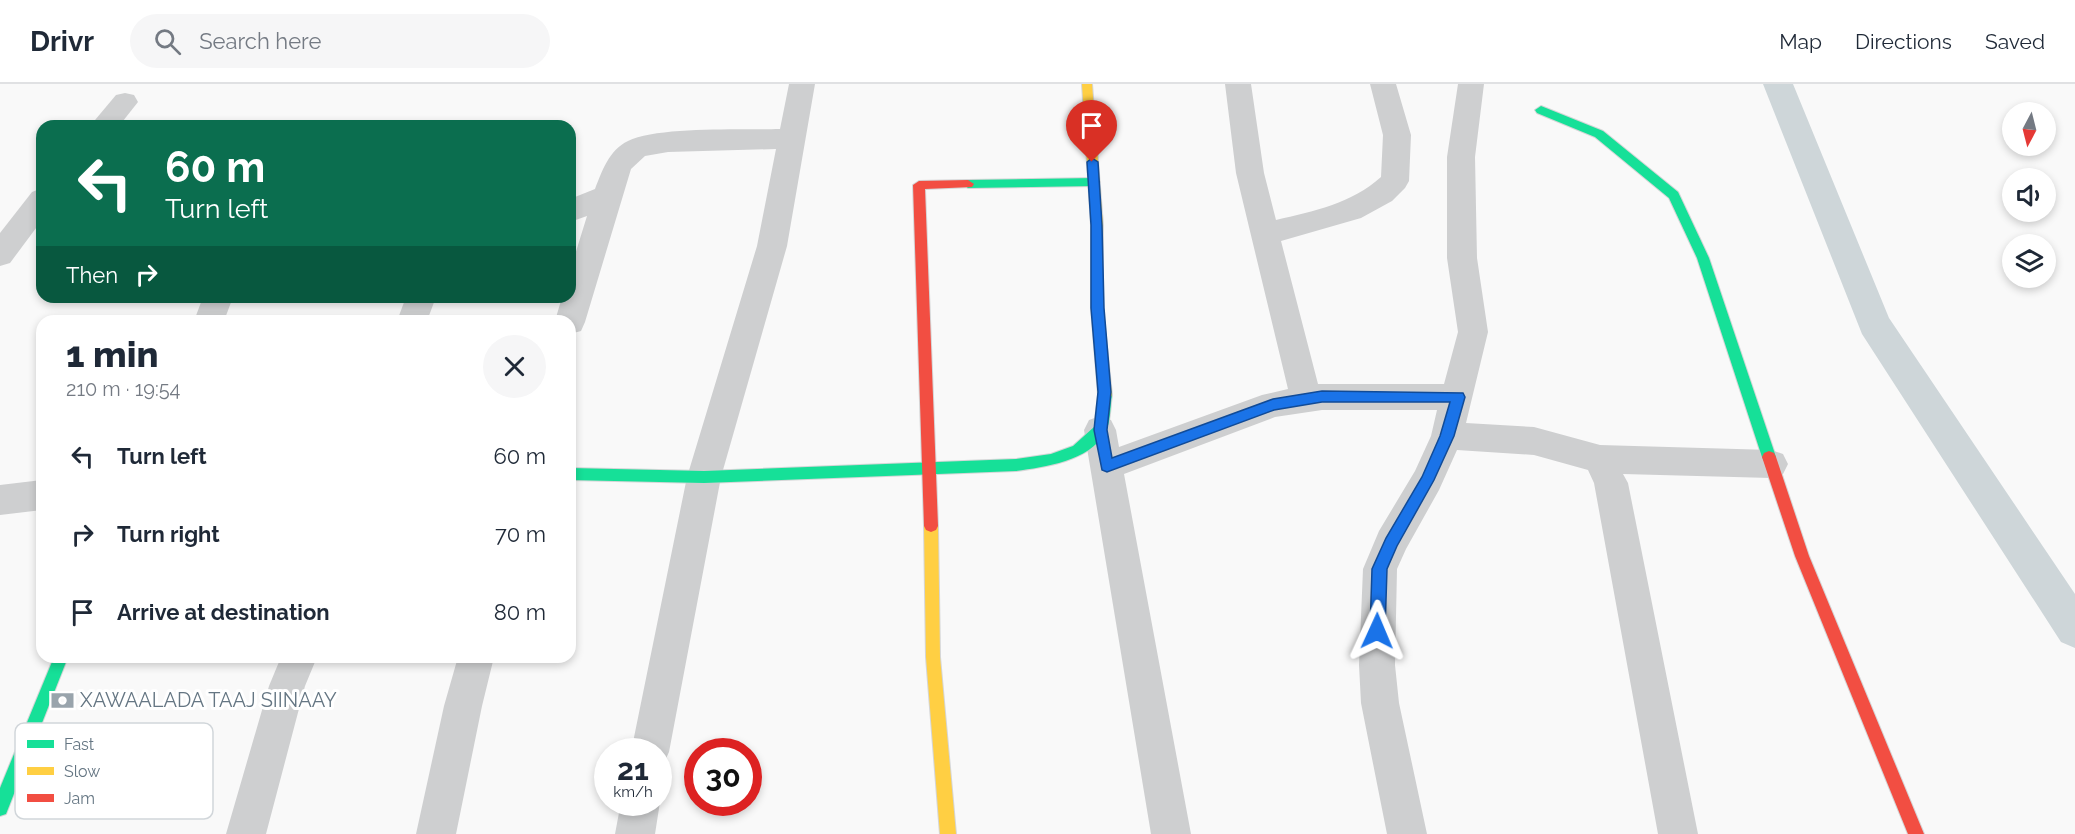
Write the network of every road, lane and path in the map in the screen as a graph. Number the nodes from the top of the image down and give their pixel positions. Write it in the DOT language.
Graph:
graph roads {
  1 [pos="802,84"];
  2 [pos="1087,84"];
  3 [pos="1238,84"];
  4 [pos="1383,84"];
  5 [pos="1471,84"];
  6 [pos="125,102"];
  7 [pos="1541,110"];
  8 [pos="109,120"];
  9 [pos="790,139"];
  10 [pos="1094,182"];
  11 [pos="607,196"];
  12 [pos="36,207"];
  13 [pos="576,209"];
  14 [pos="1265,234"];
  15 [pos="0,255"];
  16 [pos="576,302"];
  17 [pos="1458,397"];
  18 [pos="1306,399"];
  19 [pos="1100,430"];
  20 [pos="1447,436"];
  21 [pos="1600,459"];
  22 [pos="1771,464"];
  23 [pos="1107,466"];
  24 [pos="930,469"];
  25 [pos="576,474"];
  26 [pos="704,477"];
  27 [pos="36,496"];
  28 [pos="0,500"];
  29 [pos="59,663"];
  30 [pos="297,663"];
  31 [pos="475,663"];
  32 [pos="34,723"];
  33 [pos="654,738"];
  34 [pos="15,771"];
  35 [pos="0,808"];
  36 [pos="638,816"];
  37 [pos="246,834"];
  38 [pos="436,834"];
  39 [pos="635,834"];
  40 [pos="948,834"];
  41 [pos="1171,834"];
  42 [pos="1407,834"];
  43 [pos="1678,834"];
  44 [pos="1916,834"];
  1 -- 9 [label="street"];
  2 -- 10 [label="street"];
  3 -- 14 [label="street"];
  4 -- 14 [label="street"];
  5 -- 17 [label="street"];
  6 -- 8 [label="street"];
  7 -- 22 [label="street"];
  9 -- 11 [label="street"];
  9 -- 26 [label="street"];
  10 -- 19 [label="street"];
  10 -- 24 [label="street"];
  11 -- 13 [label="street"];
  11 -- 16 [label="street"];
  12 -- 15 [label="street"];
  14 -- 18 [label="street"];
  17 -- 18 [label="street"];
  17 -- 20 [label="street"];
  18 -- 23 [label="street"];
  19 -- 23 [label="street"];
  19 -- 24 [label="street"];
  20 -- 21 [label="street"];
  20 -- 42 [label="street"];
  21 -- 22 [label="street"];
  21 -- 43 [label="street"];
  22 -- 44 [label="street"];
  23 -- 41 [label="street"];
  24 -- 26 [label="street"];
  24 -- 40 [label="street"];
  25 -- 26 [label="street"];
  26 -- 33 [label="street"];
  27 -- 28 [label="street"];
  29 -- 32 [label="street"];
  30 -- 37 [label="street"];
  31 -- 38 [label="street"];
  34 -- 35 [label="street"];
  36 -- 39 [label="street"];
}
